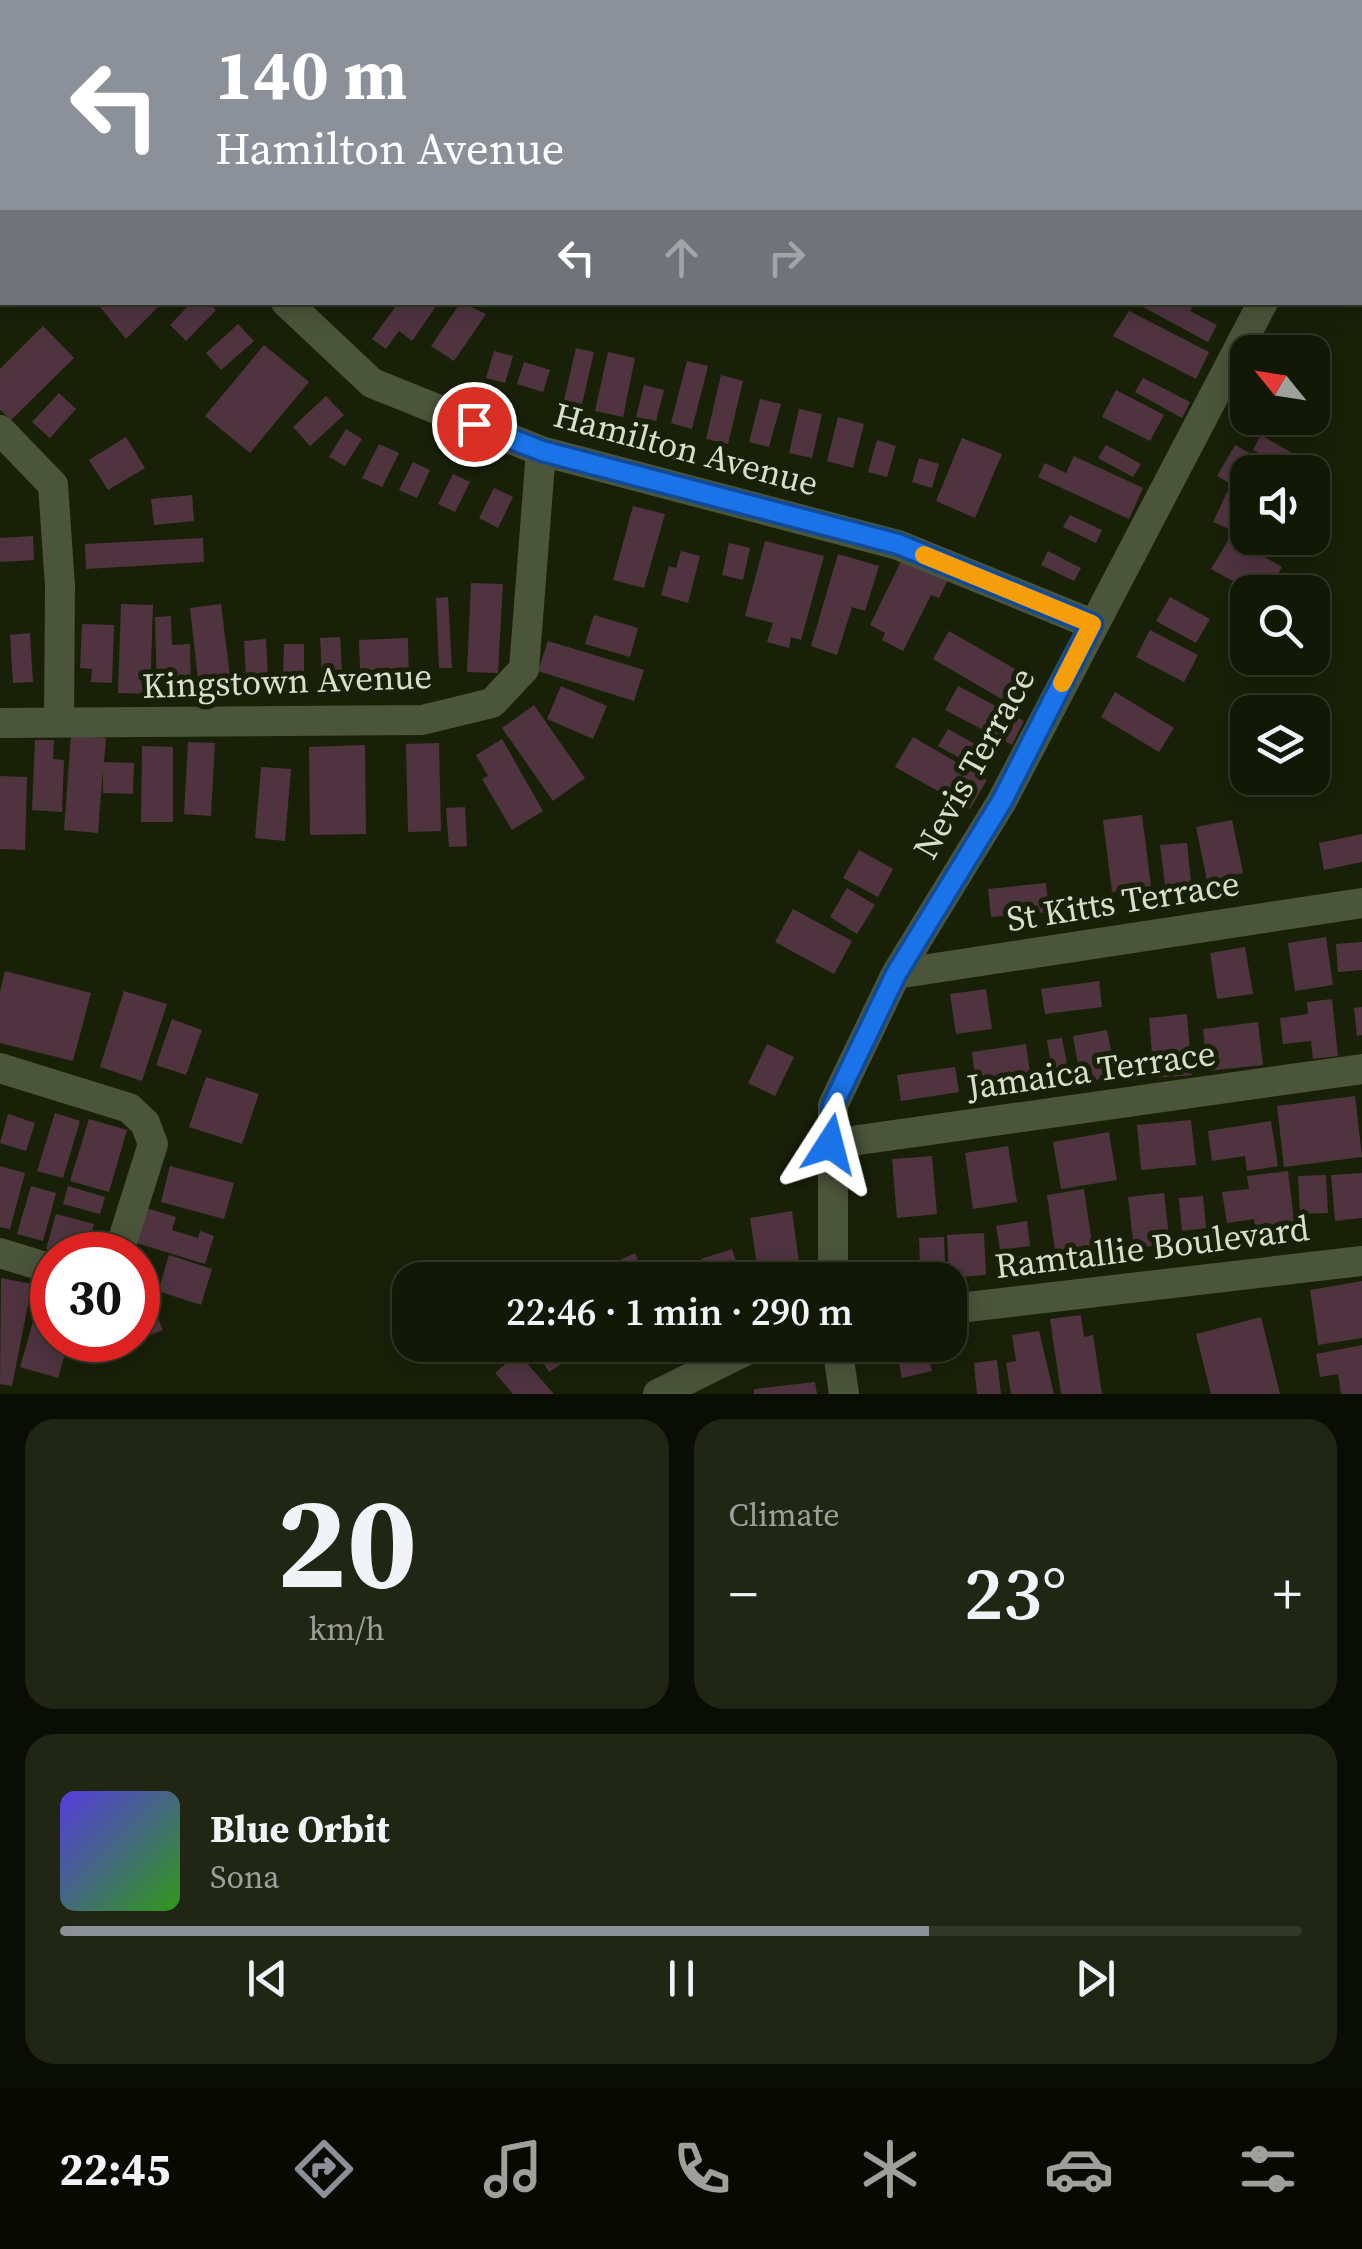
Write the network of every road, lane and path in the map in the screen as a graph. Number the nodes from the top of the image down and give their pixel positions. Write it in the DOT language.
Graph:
graph roads {
  1 [pos="289,305"];
  2 [pos="1261,305"];
  3 [pos="0,430"];
  4 [pos="542,451"];
  5 [pos="1092,624"];
  6 [pos="59,721"];
  7 [pos="0,723"];
  8 [pos="1362,902"];
  9 [pos="896,974"];
  10 [pos="0,1068"];
  11 [pos="1362,1068"];
  12 [pos="830,1144"];
  13 [pos="125,1232"];
  14 [pos="0,1254"];
  15 [pos="1362,1260"];
  16 [pos="833,1262"];
  17 [pos="30,1263"];
  18 [pos="967,1307"];
  19 [pos="723,1362"];
  20 [pos="839,1362"];
  21 [pos="658,1394"];
  22 [pos="844,1394"];
  1 -- 4 [label="street, Hamilton Avenue"];
  2 -- 5 [label="street, Nevis Terrace"];
  3 -- 6 [label="street"];
  4 -- 5 [label="street, Hamilton Avenue"];
  4 -- 6 [label="street, Kingstown Avenue"];
  5 -- 9 [label="street, Nevis Terrace"];
  6 -- 7 [label="street, Kingstown Avenue"];
  8 -- 9 [label="street, St Kitts Terrace"];
  9 -- 12 [label="street, Nevis Terrace"];
  10 -- 13 [label="street"];
  11 -- 12 [label="street, Jamaica Terrace"];
  12 -- 16 [label="street, Nevis Terrace"];
  14 -- 17 [label="street"];
  15 -- 18 [label="street, Ramtallie Boulevard"];
  19 -- 21 [label="street"];
  20 -- 22 [label="street"];
}
